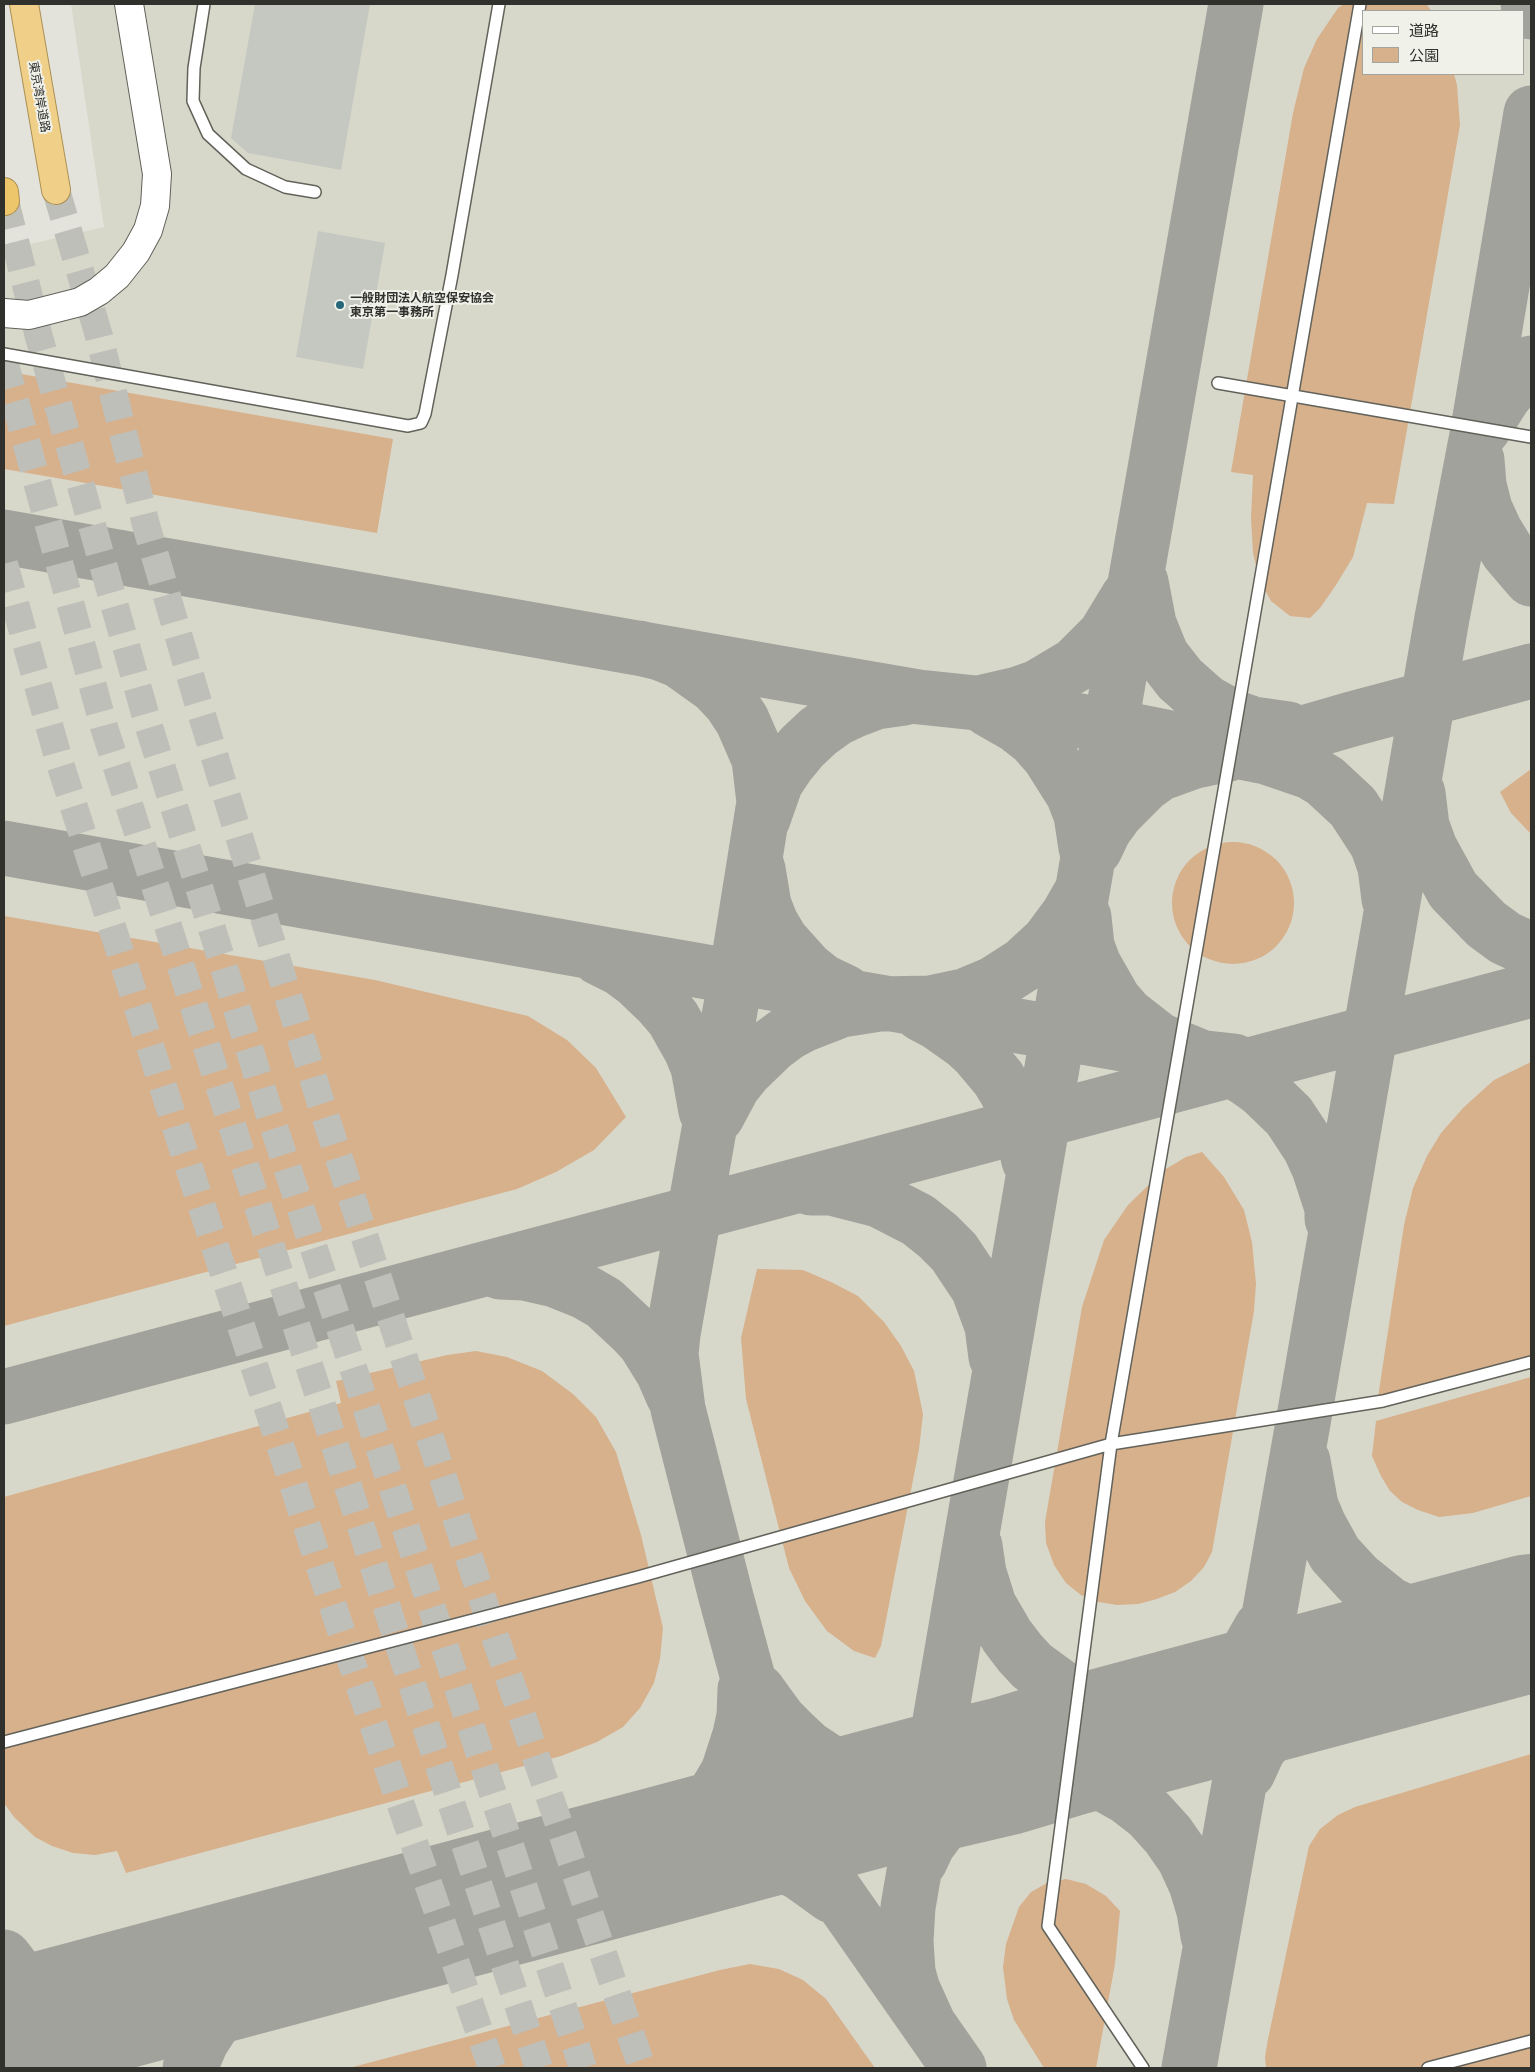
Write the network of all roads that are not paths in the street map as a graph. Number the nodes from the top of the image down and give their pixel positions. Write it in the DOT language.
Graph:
graph roads {
  1 [pos="24,4"];
  2 [pos="129,4"];
  3 [pos="204,4"];
  4 [pos="499,4"];
  5 [pos="1360,4"];
  6 [pos="56,190"];
  7 [pos="315,192"];
  8 [pos="4,313"];
  9 [pos="4,354"];
  10 [pos="1218,383"];
  11 [pos="1291,395"];
  12 [pos="1531,437"];
  13 [pos="1531,1362"];
  14 [pos="1111,1444"];
  15 [pos="4,1742"];
  16 [pos="1531,2041"];
  17 [pos="1143,2068"];
  18 [pos="1428,2068"];
  1 -- 6 [label="highway, 東京湾岸道路"];
  2 -- 8 [label="street"];
  3 -- 7 [label="lane"];
  4 -- 9 [label="lane"];
  5 -- 11 [label="lane"];
  10 -- 11 [label="lane"];
  11 -- 12 [label="lane"];
  11 -- 14 [label="lane"];
  13 -- 14 [label="lane"];
  14 -- 15 [label="lane"];
  14 -- 17 [label="lane"];
  16 -- 18 [label="lane"];
}
